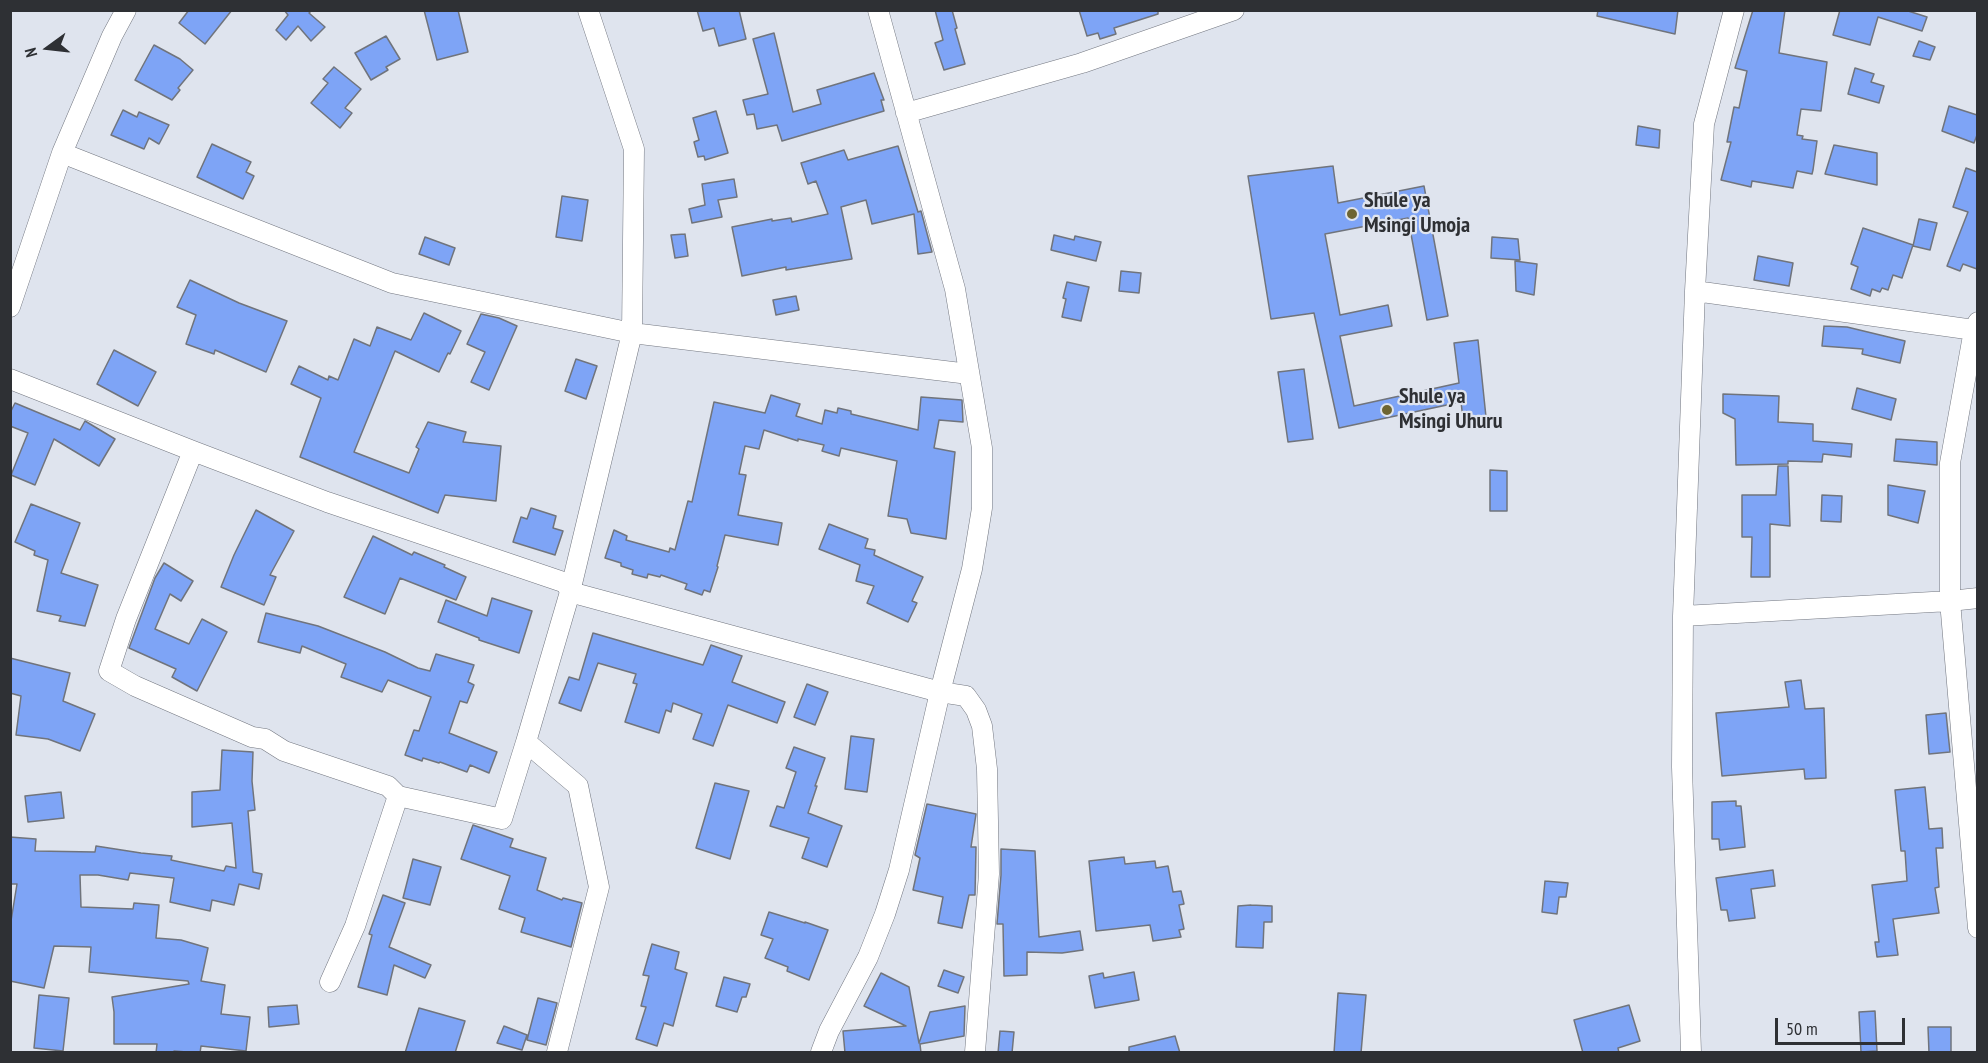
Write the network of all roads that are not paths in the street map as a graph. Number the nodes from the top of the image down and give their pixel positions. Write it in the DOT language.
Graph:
graph roads {
  1 [pos="126,10"];
  2 [pos="588,10"];
  3 [pos="878,10"];
  4 [pos="1234,10"];
  5 [pos="1734,10"];
  6 [pos="906,113"];
  7 [pos="62,153"];
  8 [pos="1695,291"];
  9 [pos="12,297"];
  10 [pos="1976,326"];
  11 [pos="633,333"];
  12 [pos="969,374"];
  13 [pos="10,379"];
  14 [pos="193,452"];
  15 [pos="570,592"];
  16 [pos="1977,598"];
  17 [pos="1950,602"];
  18 [pos="1683,616"];
  19 [pos="939,692"];
  20 [pos="526,742"];
  21 [pos="398,796"];
  22 [pos="1977,928"];
  23 [pos="330,982"];
  24 [pos="557,1053"];
  25 [pos="821,1053"];
  26 [pos="975,1053"];
  27 [pos="1691,1053"];
  1 -- 7 [label="street"];
  2 -- 11 [label="street"];
  3 -- 6 [label="street"];
  4 -- 6 [label="street"];
  5 -- 8 [label="street"];
  6 -- 12 [label="street"];
  7 -- 9 [label="street"];
  7 -- 11 [label="street"];
  8 -- 10 [label="street"];
  8 -- 18 [label="street"];
  10 -- 17 [label="street"];
  11 -- 12 [label="street"];
  11 -- 15 [label="street"];
  12 -- 19 [label="street"];
  13 -- 14 [label="street"];
  14 -- 15 [label="street"];
  14 -- 21 [label="street"];
  15 -- 19 [label="street"];
  15 -- 20 [label="street"];
  16 -- 17 [label="street"];
  17 -- 18 [label="street"];
  17 -- 22 [label="street"];
  18 -- 27 [label="street"];
  19 -- 25 [label="street"];
  19 -- 26 [label="street"];
  20 -- 21 [label="street"];
  20 -- 24 [label="street"];
  21 -- 23 [label="street"];
}
